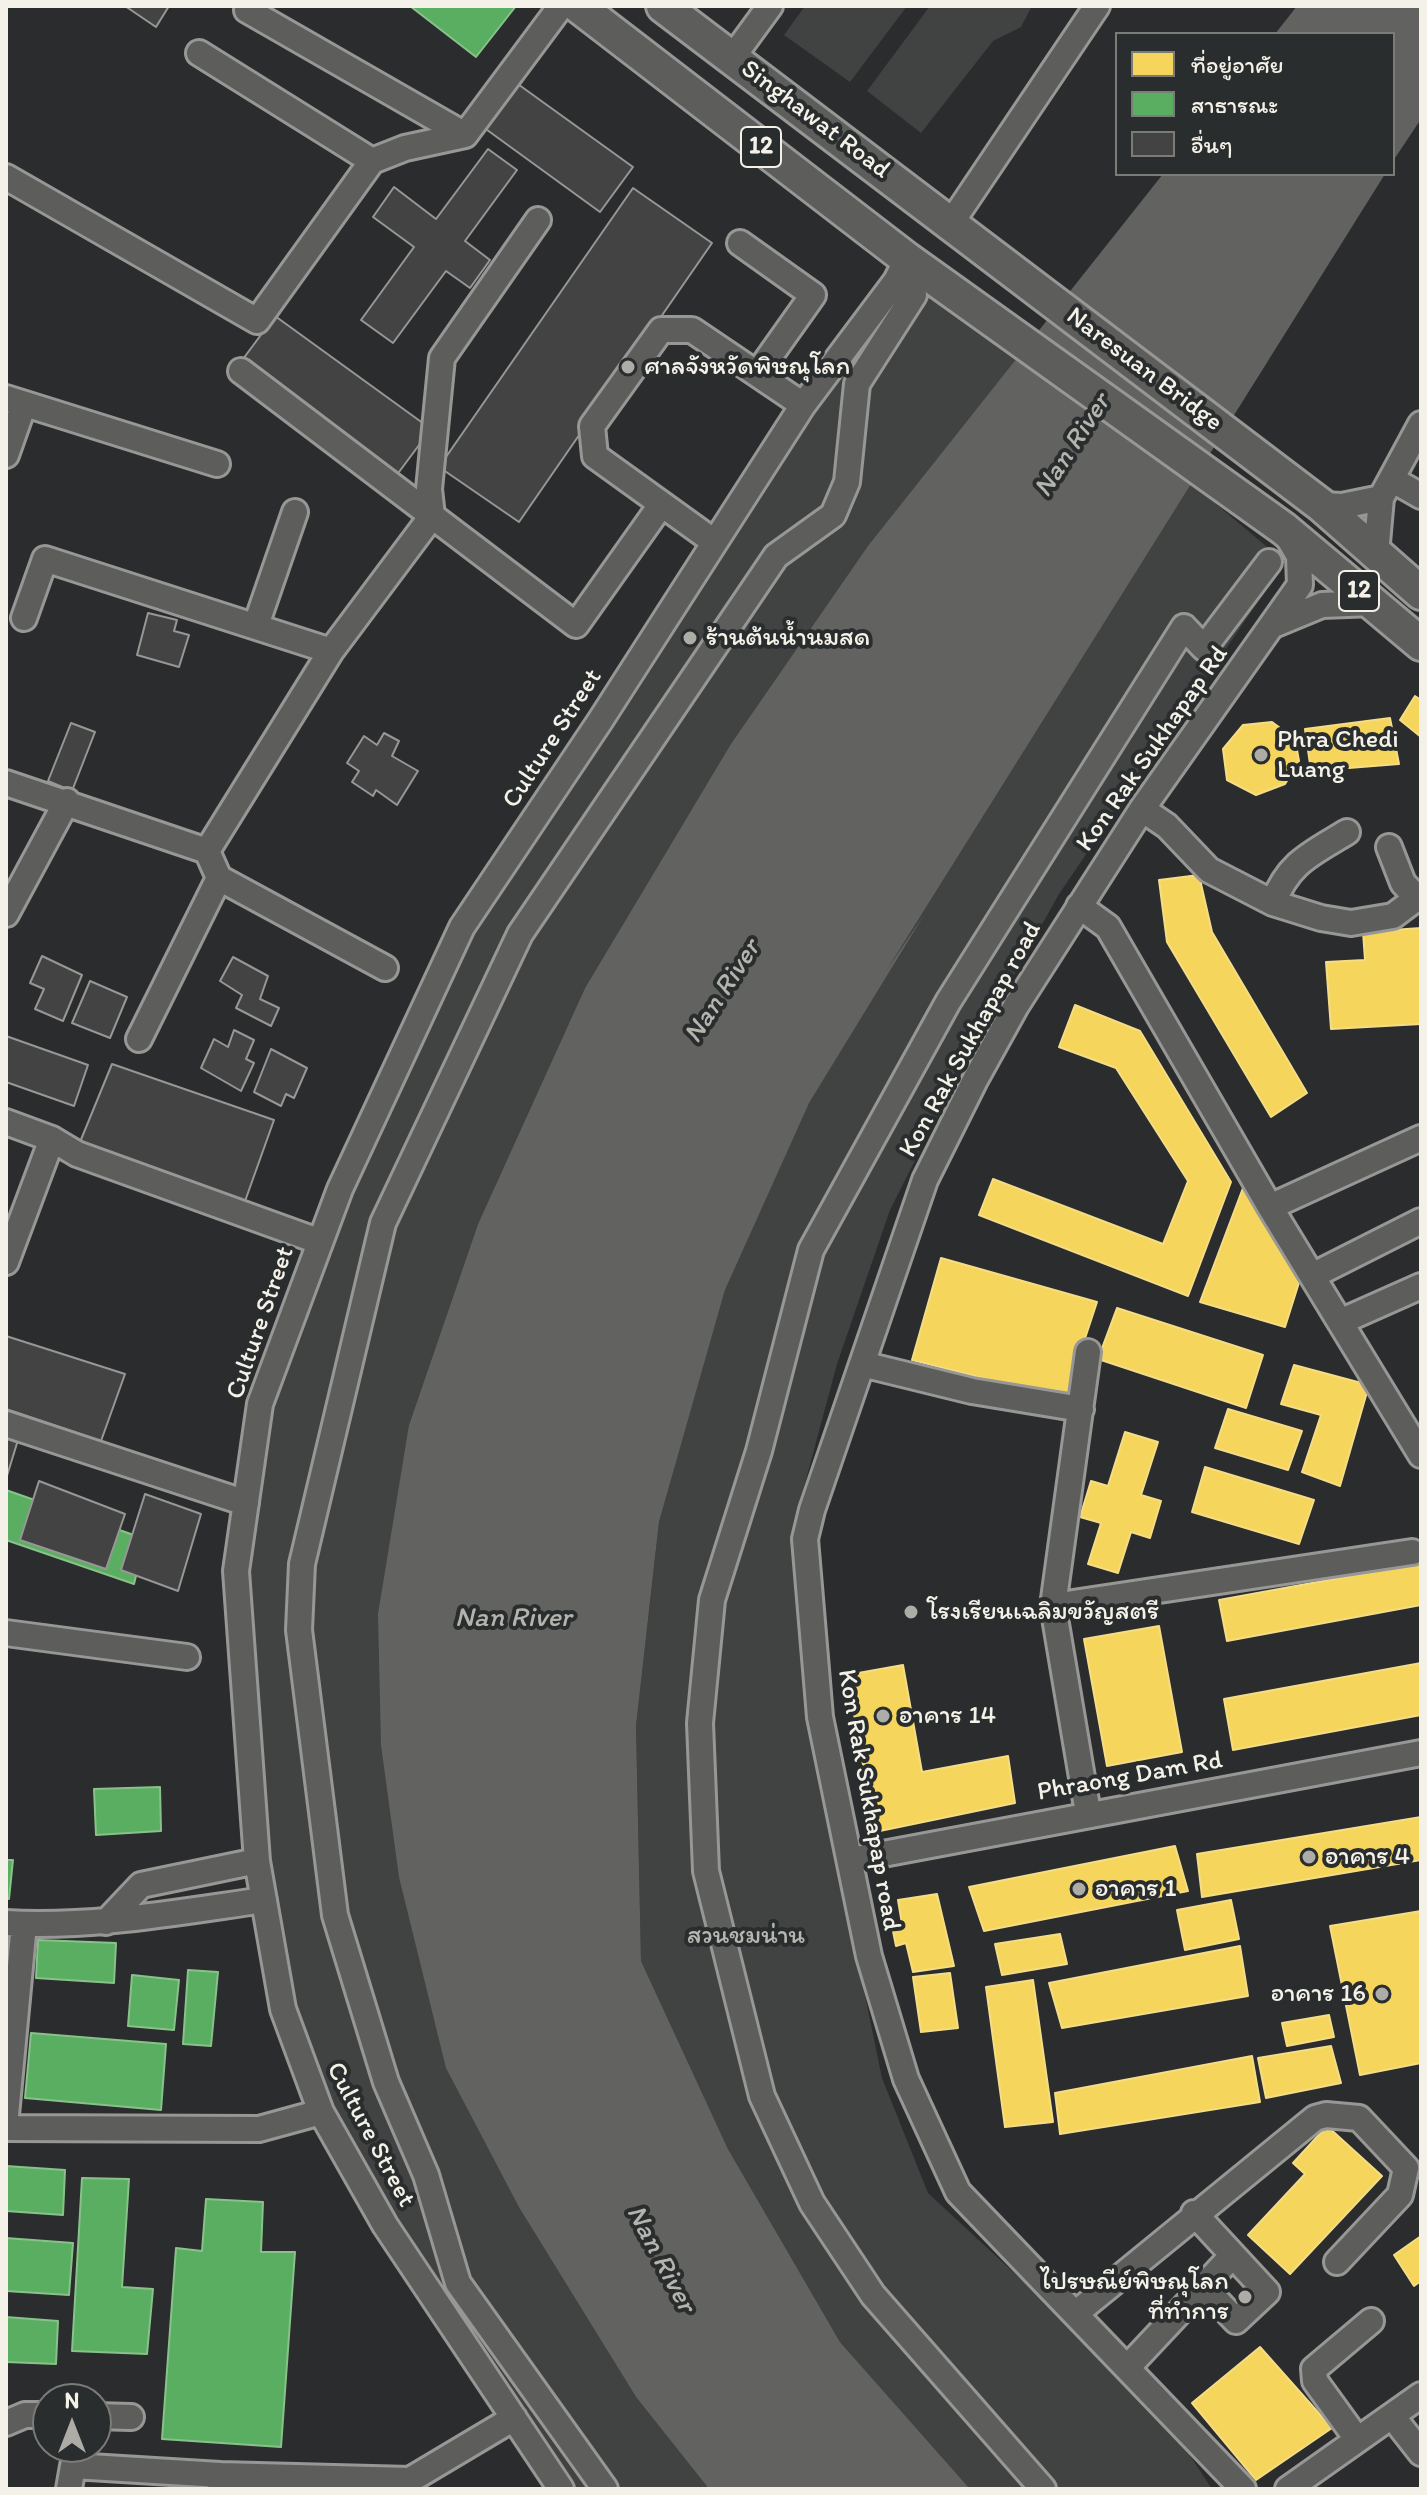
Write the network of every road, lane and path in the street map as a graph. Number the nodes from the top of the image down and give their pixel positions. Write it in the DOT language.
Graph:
graph roads {
  1 [pos="561,6"];
  2 [pos="578,6"];
  3 [pos="663,6"];
  4 [pos="770,6"];
  5 [pos="1097,6"];
  6 [pos="247,10"];
  7 [pos="199,53"];
  8 [pos="732,58"];
  9 [pos="465,135"];
  10 [pos="372,161"];
  11 [pos="6,177"];
  12 [pos="538,220"];
  13 [pos="959,229"];
  14 [pos="740,243"];
  15 [pos="901,270"];
  16 [pos="946,286"];
  17 [pos="241,371"];
  18 [pos="757,374"];
  19 [pos="15,401"];
  20 [pos="803,405"];
  21 [pos="1421,424"];
  22 [pos="6,455"];
  23 [pos="217,464"];
  24 [pos="1387,489"];
  25 [pos="1421,496"];
  26 [pos="661,505"];
  27 [pos="1321,505"];
  28 [pos="295,512"];
  29 [pos="432,516"];
  30 [pos="713,541"];
  31 [pos="1293,541"];
  32 [pos="1376,554"];
  33 [pos="1269,562"];
  34 [pos="1421,593"];
  35 [pos="1373,603"];
  36 [pos="24,618"];
  37 [pos="256,625"];
  38 [pos="1274,625"];
  39 [pos="1421,644"];
  40 [pos="331,651"];
  41 [pos="6,783"];
  42 [pos="67,801"];
  43 [pos="1142,809"];
  44 [pos="1347,832"];
  45 [pos="1389,847"];
  46 [pos="207,851"];
  47 [pos="219,878"];
  48 [pos="1419,896"];
  49 [pos="1273,903"];
  50 [pos="1079,906"];
  51 [pos="6,914"];
  52 [pos="385,968"];
  53 [pos="139,1039"];
  54 [pos="6,1122"];
  55 [pos="1421,1138"];
  56 [pos="52,1139"];
  57 [pos="1270,1207"];
  58 [pos="1421,1221"];
  59 [pos="318,1241"];
  60 [pos="6,1262"];
  61 [pos="1312,1276"];
  62 [pos="1421,1286"];
  63 [pos="1340,1322"];
  64 [pos="1088,1352"];
  65 [pos="862,1364"];
  66 [pos="1081,1409"];
  67 [pos="6,1424"];
  68 [pos="1421,1455"];
  69 [pos="246,1503"];
  70 [pos="1412,1552"];
  71 [pos="1053,1606"];
  72 [pos="6,1633"];
  73 [pos="187,1657"];
  74 [pos="1421,1753"];
  75 [pos="1088,1813"];
  76 [pos="851,1860"];
  77 [pos="257,1861"];
  78 [pos="264,1900"];
  79 [pos="106,1922"];
  80 [pos="15,1923"];
  81 [pos="321,2112"];
  82 [pos="6,2115"];
  83 [pos="6,2128"];
  84 [pos="1194,2213"];
  85 [pos="1232,2256"];
  86 [pos="1337,2262"];
  87 [pos="1205,2288"];
  88 [pos="1075,2314"];
  89 [pos="1371,2321"];
  90 [pos="1127,2368"];
  91 [pos="1421,2395"];
  92 [pos="32,2415"];
  93 [pos="112,2416"];
  94 [pos="1392,2416"];
  95 [pos="131,2417"];
  96 [pos="514,2418"];
  97 [pos="6,2423"];
  98 [pos="1357,2439"];
  99 [pos="1421,2453"];
  100 [pos="220,2482"];
  101 [pos="69,2489"];
  102 [pos="561,2489"];
  103 [pos="605,2489"];
  104 [pos="1043,2489"];
  105 [pos="1243,2489"];
  106 [pos="1288,2489"];
  1 -- 9 [label="street"];
  2 -- 15 [label="main road, Singhawat Road / 12"];
  3 -- 8 [label="main road, Singhawat Road / 12"];
  4 -- 8 [label="street"];
  5 -- 13 [label="street"];
  6 -- 9 [label="street"];
  7 -- 10 [label="street"];
  8 -- 13 [label="main road, Singhawat Road / 12"];
  9 -- 10 [label="street"];
  10 -- 11 [label="street"];
  12 -- 29 [label="street"];
  13 -- 27 [label="main road, Naresuan Bridge / 12"];
  14 -- 18 [label="street"];
  15 -- 16 [label="main road, Singhawat Road / 12"];
  15 -- 20 [label="street, Culture Street"];
  15 -- 103 [label="street"];
  16 -- 31 [label="main road, Naresuan Bridge / 12"];
  17 -- 29 [label="street"];
  18 -- 20 [label="street"];
  18 -- 26 [label="street"];
  19 -- 22 [label="street"];
  19 -- 23 [label="street"];
  20 -- 30 [label="street, Culture Street"];
  21 -- 24 [label="street"];
  24 -- 25 [label="street"];
  24 -- 27 [label="street"];
  24 -- 32 [label="street"];
  26 -- 29 [label="street"];
  26 -- 30 [label="street"];
  27 -- 32 [label="main road, 12"];
  28 -- 37 [label="street"];
  29 -- 40 [label="street"];
  30 -- 59 [label="street, Culture Street"];
  31 -- 35 [label="main road, 12"];
  31 -- 38 [label="street, Kon Rak Sukhapap Rd"];
  32 -- 34 [label="main road, 12"];
  33 -- 104 [label="street"];
  35 -- 38 [label="street"];
  35 -- 39 [label="main road, 12"];
  36 -- 37 [label="street"];
  37 -- 40 [label="street"];
  38 -- 43 [label="street, Kon Rak Sukhapap Rd"];
  40 -- 46 [label="street"];
  41 -- 42 [label="street"];
  42 -- 46 [label="street"];
  42 -- 51 [label="street"];
  43 -- 49 [label="street"];
  43 -- 50 [label="street, Kon Rak Sukhapap Rd"];
  44 -- 49 [label="street"];
  45 -- 48 [label="street"];
  46 -- 47 [label="street"];
  47 -- 52 [label="street"];
  47 -- 53 [label="street"];
  48 -- 49 [label="street"];
  50 -- 57 [label="street"];
  50 -- 65 [label="street, Kon Rak Sukhapap road"];
  54 -- 56 [label="street"];
  55 -- 57 [label="street"];
  56 -- 59 [label="street"];
  56 -- 60 [label="street"];
  57 -- 61 [label="street"];
  58 -- 61 [label="street"];
  59 -- 69 [label="street, Culture Street"];
  61 -- 63 [label="street"];
  62 -- 63 [label="street"];
  63 -- 68 [label="street"];
  64 -- 66 [label="street"];
  65 -- 66 [label="street"];
  65 -- 76 [label="street, Kon Rak Sukhapap road"];
  66 -- 71 [label="street"];
  67 -- 69 [label="street"];
  69 -- 77 [label="street, Culture Street"];
  70 -- 71 [label="street"];
  71 -- 75 [label="street"];
  72 -- 73 [label="street"];
  74 -- 75 [label="street, Phraong Dam Rd"];
  75 -- 76 [label="street, Phraong Dam Rd"];
  76 -- 88 [label="street, Kon Rak Sukhapap road"];
  77 -- 78 [label="street, Culture Street"];
  77 -- 79 [label="street"];
  78 -- 79 [label="street"];
  78 -- 81 [label="street, Culture Street"];
  79 -- 80 [label="street"];
  80 -- 82 [label="street"];
  81 -- 83 [label="street"];
  81 -- 96 [label="street, Culture Street"];
  84 -- 85 [label="street"];
  84 -- 86 [label="street"];
  84 -- 88 [label="street"];
  85 -- 87 [label="street"];
  85 -- 87 [label="street"];
  87 -- 90 [label="street"];
  88 -- 90 [label="street, Kon Rak Sukhapap road"];
  89 -- 98 [label="street"];
  90 -- 105 [label="street, Kon Rak Sukhapap road"];
  91 -- 94 [label="street"];
  92 -- 97 [label="street"];
  93 -- 95 [label="street"];
  94 -- 98 [label="street"];
  94 -- 99 [label="street"];
  96 -- 100 [label="street"];
  96 -- 102 [label="street, Culture Street"];
  98 -- 106 [label="street"];
  100 -- 101 [label="street"];
}
